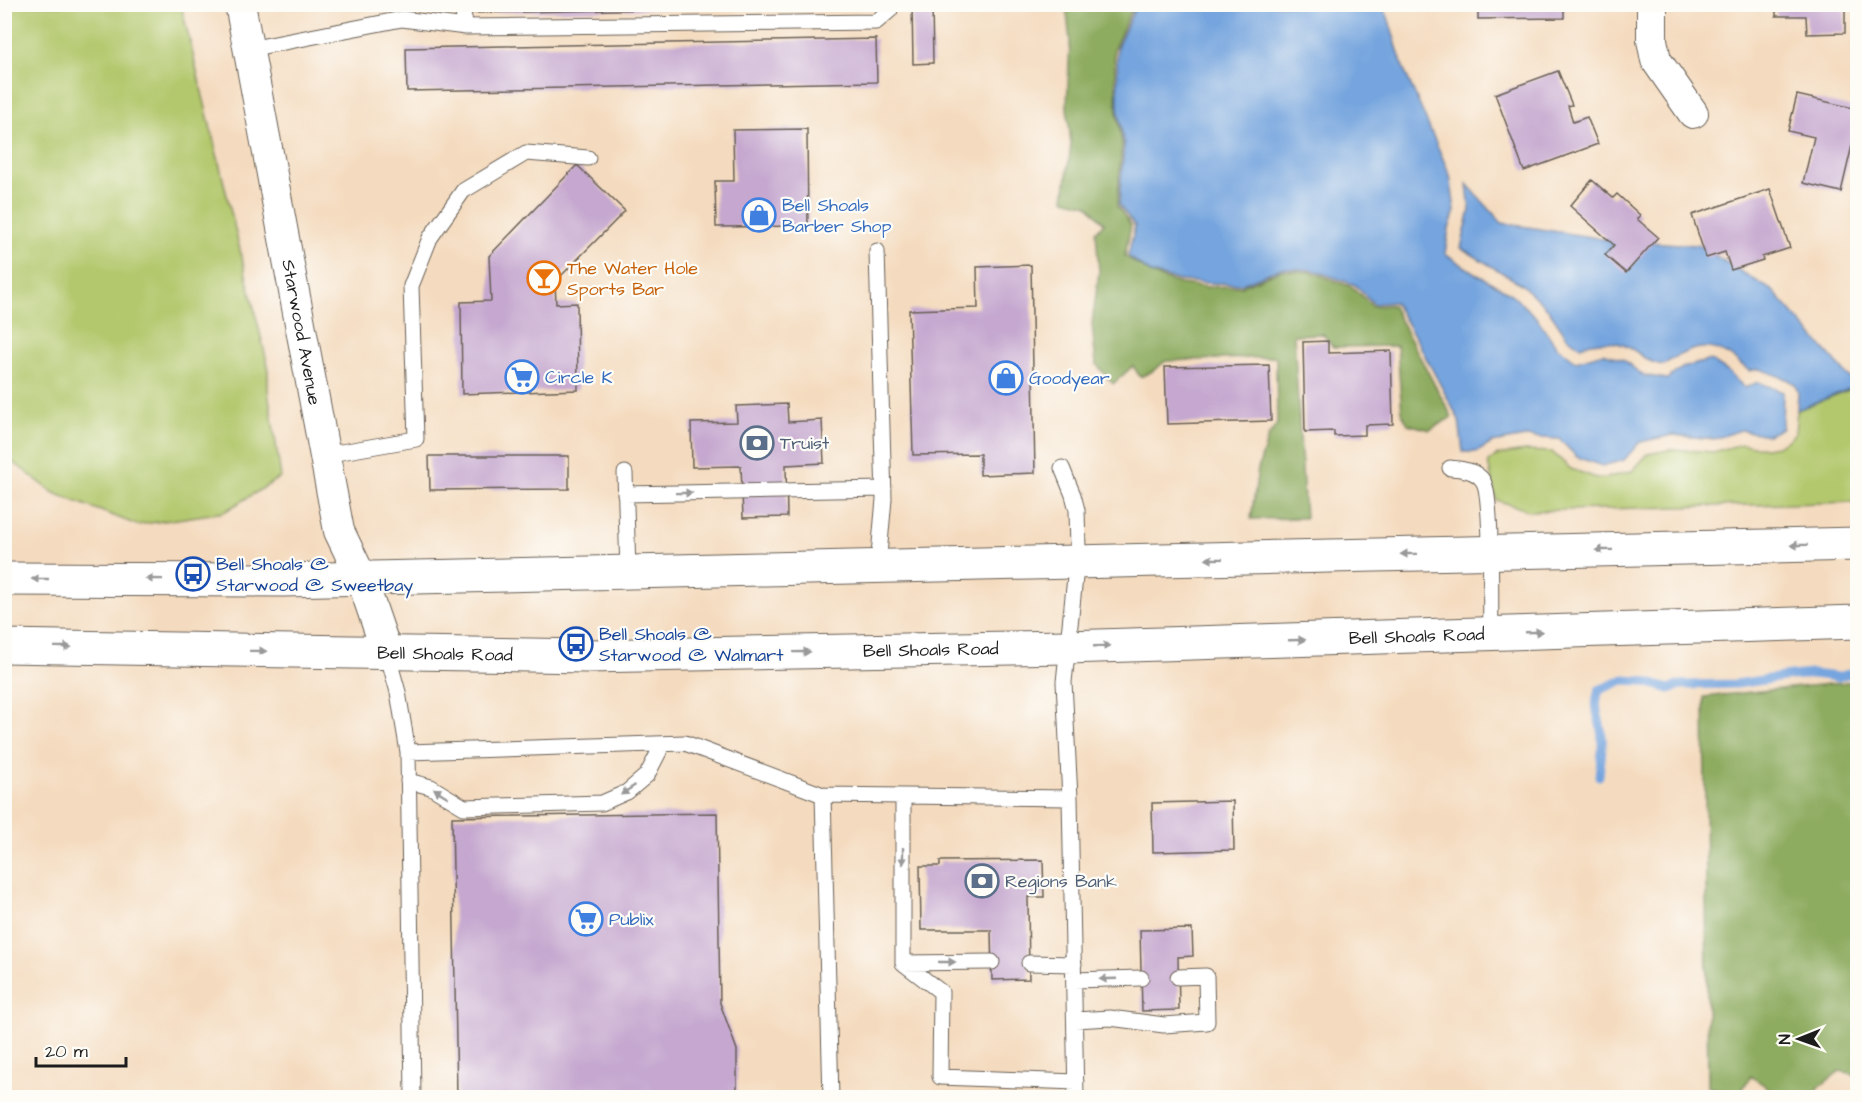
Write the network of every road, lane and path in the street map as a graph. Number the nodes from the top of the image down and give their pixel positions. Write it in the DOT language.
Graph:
graph roads {
  1 [pos="240,4"];
  2 [pos="461,4"];
  3 [pos="890,4"];
  4 [pos="1652,4"];
  5 [pos="466,27"];
  6 [pos="249,49"];
  7 [pos="1694,113"];
  8 [pos="588,158"];
  9 [pos="877,251"];
  10 [pos="324,455"];
  11 [pos="1062,468"];
  12 [pos="1450,468"];
  13 [pos="625,473"];
  14 [pos="884,489"];
  15 [pos="625,494"];
  16 [pos="1857,544"];
  17 [pos="1489,552"];
  18 [pos="1076,562"];
  19 [pos="878,566"];
  20 [pos="628,572"];
  21 [pos="362,577"];
  22 [pos="4,579"];
  23 [pos="1857,622"];
  24 [pos="1491,634"];
  25 [pos="4,646"];
  26 [pos="1067,647"];
  27 [pos="387,653"];
  28 [pos="663,744"];
  29 [pos="408,752"];
  30 [pos="408,781"];
  31 [pos="823,795"];
  32 [pos="903,798"];
  33 [pos="1070,798"];
  34 [pos="992,962"];
  35 [pos="903,963"];
  36 [pos="1029,963"];
  37 [pos="1074,964"];
  38 [pos="1178,977"];
  39 [pos="1141,978"];
  40 [pos="1074,980"];
  41 [pos="1075,1020"];
  42 [pos="1076,1082"];
  43 [pos="413,1098"];
  44 [pos="831,1098"];
  45 [pos="1076,1098"];
  1 -- 6 [label="street, Starwood Avenue"];
  2 -- 5 [label="lane"];
  3 -- 5 [label="lane"];
  4 -- 7 [label="street"];
  5 -- 6 [label="lane"];
  6 -- 10 [label="street, Starwood Avenue"];
  8 -- 10 [label="lane"];
  9 -- 14 [label="lane"];
  10 -- 21 [label="street, Starwood Avenue"];
  11 -- 18 [label="lane"];
  12 -- 17 [label="lane"];
  13 -- 15 [label="lane"];
  15 -- 14 [label="lane, one-way"];
  14 -- 19 [label="lane"];
  15 -- 20 [label="lane"];
  16 -- 17 [label="main road, one-way"];
  17 -- 18 [label="main road, one-way"];
  17 -- 24 [label="lane"];
  18 -- 19 [label="main road"];
  18 -- 26 [label="lane"];
  19 -- 20 [label="main road"];
  20 -- 21 [label="main road"];
  21 -- 22 [label="main road, one-way"];
  21 -- 27 [label="street, Starwood Avenue"];
  24 -- 23 [label="main road, Bell Shoals Road, one-way"];
  26 -- 24 [label="main road, Bell Shoals Road, one-way"];
  25 -- 27 [label="main road, Bell Shoals Road, one-way"];
  27 -- 26 [label="main road, Bell Shoals Road, one-way"];
  26 -- 33 [label="lane"];
  27 -- 29 [label="lane"];
  28 -- 29 [label="lane"];
  28 -- 30 [label="lane, one-way"];
  28 -- 31 [label="lane"];
  29 -- 30 [label="lane"];
  30 -- 43 [label="lane"];
  31 -- 32 [label="lane"];
  31 -- 44 [label="lane"];
  32 -- 33 [label="lane"];
  32 -- 35 [label="lane, one-way"];
  33 -- 37 [label="lane"];
  35 -- 34 [label="lane, one-way"];
  35 -- 42 [label="lane"];
  36 -- 37 [label="lane"];
  37 -- 40 [label="lane"];
  38 -- 41 [label="lane"];
  39 -- 40 [label="lane, one-way"];
  40 -- 41 [label="lane"];
  41 -- 42 [label="lane"];
  42 -- 45 [label="lane"];
}
